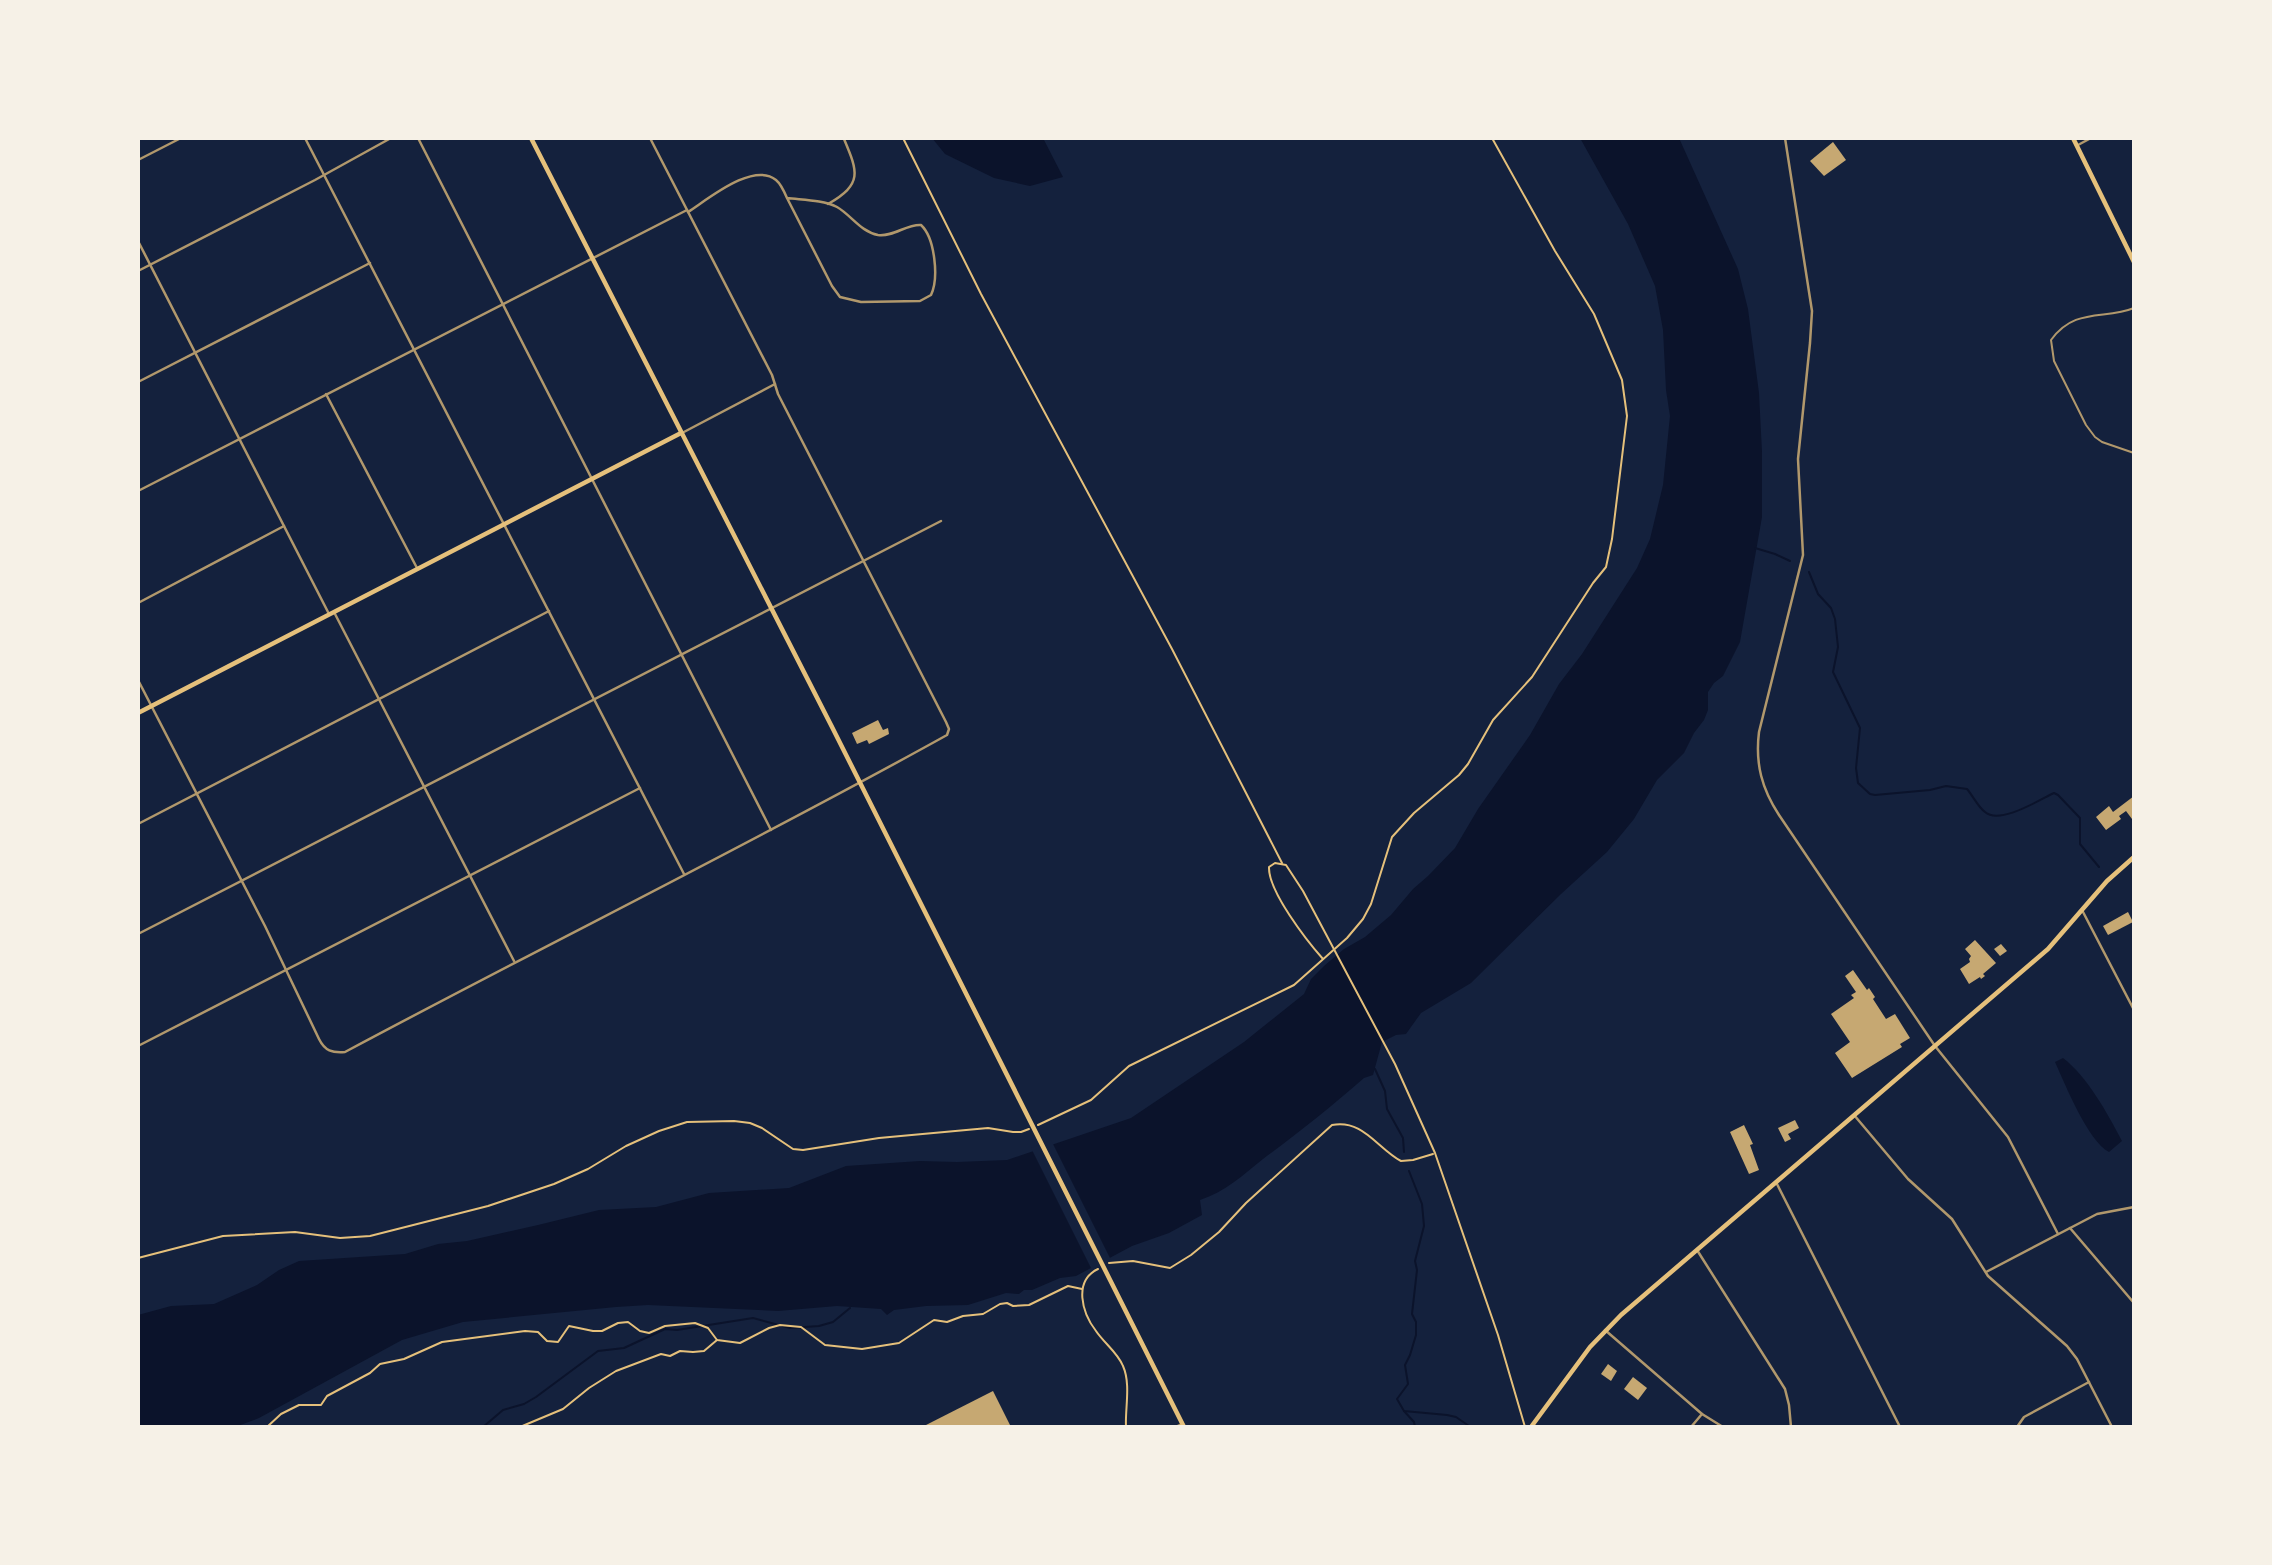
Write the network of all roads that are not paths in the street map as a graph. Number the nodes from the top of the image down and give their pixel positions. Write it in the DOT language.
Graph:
graph roads {
  1 [pos="181,138"];
  2 [pos="306,138"];
  3 [pos="391,138"];
  4 [pos="418,138"];
  5 [pos="531,138"];
  6 [pos="650,138"];
  7 [pos="1785,138"];
  8 [pos="2073,138"];
  9 [pos="2091,138"];
  10 [pos="844,139"];
  11 [pos="2076,146"];
  12 [pos="138,160"];
  13 [pos="323,174"];
  14 [pos="787,198"];
  15 [pos="828,204"];
  16 [pos="687,211"];
  17 [pos="138,241"];
  18 [pos="592,257"];
  19 [pos="2134,262"];
  20 [pos="370,263"];
  21 [pos="150,264"];
  22 [pos="138,271"];
  23 [pos="502,303"];
  24 [pos="2134,308"];
  25 [pos="414,348"];
  26 [pos="196,353"];
  27 [pos="138,382"];
  28 [pos="775,384"];
  29 [pos="326,394"];
  30 [pos="681,433"];
  31 [pos="240,438"];
  32 [pos="2134,453"];
  33 [pos="591,480"];
  34 [pos="138,491"];
  35 [pos="941,521"];
  36 [pos="504,524"];
  37 [pos="284,526"];
  38 [pos="863,561"];
  39 [pos="417,569"];
  40 [pos="138,603"];
  41 [pos="771,608"];
  42 [pos="549,611"];
  43 [pos="332,613"];
  44 [pos="681,654"];
  45 [pos="138,680"];
  46 [pos="379,699"];
  47 [pos="594,699"];
  48 [pos="152,706"];
  49 [pos="138,713"];
  50 [pos="859,784"];
  51 [pos="424,786"];
  52 [pos="640,788"];
  53 [pos="197,794"];
  54 [pos="138,824"];
  55 [pos="771,830"];
  56 [pos="2134,857"];
  57 [pos="684,874"];
  58 [pos="470,875"];
  59 [pos="242,881"];
  60 [pos="2082,911"];
  61 [pos="138,934"];
  62 [pos="514,962"];
  63 [pos="286,970"];
  64 [pos="2134,1010"];
  65 [pos="138,1046"];
  66 [pos="1935,1046"];
  67 [pos="1854,1115"];
  68 [pos="1776,1182"];
  69 [pos="2134,1208"];
  70 [pos="2070,1228"];
  71 [pos="2058,1234"];
  72 [pos="1697,1250"];
  73 [pos="1986,1272"];
  74 [pos="2134,1303"];
  75 [pos="1605,1330"];
  76 [pos="2089,1382"];
  77 [pos="1702,1414"];
  78 [pos="1184,1425"];
  79 [pos="1534,1425"];
  80 [pos="1175,1427"];
  81 [pos="1691,1427"];
  82 [pos="1723,1427"];
  83 [pos="1791,1427"];
  84 [pos="1900,1427"];
  85 [pos="2017,1427"];
  86 [pos="2112,1427"];
  1 -- 12 [label="street"];
  2 -- 13 [label="street"];
  3 -- 13 [label="street"];
  4 -- 23 [label="street"];
  5 -- 18 [label="main road"];
  6 -- 16 [label="street"];
  7 -- 66 [label="street"];
  8 -- 11 [label="main road"];
  9 -- 11 [label="street"];
  10 -- 15 [label="street"];
  11 -- 19 [label="main road"];
  13 -- 20 [label="street"];
  13 -- 21 [label="street"];
  14 -- 15 [label="street"];
  14 -- 15 [label="street"];
  14 -- 16 [label="street"];
  16 -- 18 [label="street"];
  16 -- 28 [label="street"];
  17 -- 21 [label="street"];
  18 -- 23 [label="street"];
  18 -- 30 [label="main road"];
  20 -- 25 [label="street"];
  20 -- 26 [label="street"];
  21 -- 22 [label="street"];
  21 -- 26 [label="street"];
  23 -- 25 [label="street"];
  23 -- 33 [label="street"];
  24 -- 32 [label="lane"];
  25 -- 29 [label="street"];
  25 -- 36 [label="street"];
  26 -- 27 [label="street"];
  26 -- 31 [label="street"];
  28 -- 30 [label="street"];
  28 -- 38 [label="street"];
  29 -- 31 [label="street"];
  29 -- 39 [label="street"];
  30 -- 33 [label="main road"];
  30 -- 41 [label="main road"];
  31 -- 34 [label="street"];
  31 -- 37 [label="street"];
  33 -- 36 [label="main road"];
  33 -- 44 [label="street"];
  35 -- 38 [label="street"];
  36 -- 39 [label="main road"];
  36 -- 42 [label="street"];
  37 -- 40 [label="street"];
  37 -- 43 [label="street"];
  38 -- 41 [label="street"];
  38 -- 50 [label="street"];
  39 -- 43 [label="main road"];
  41 -- 44 [label="street"];
  41 -- 50 [label="main road"];
  42 -- 46 [label="street"];
  42 -- 47 [label="street"];
  43 -- 46 [label="street"];
  43 -- 48 [label="main road"];
  44 -- 47 [label="street"];
  44 -- 55 [label="street"];
  45 -- 48 [label="street"];
  46 -- 51 [label="street"];
  46 -- 53 [label="street"];
  47 -- 51 [label="street"];
  47 -- 52 [label="street"];
  48 -- 49 [label="main road"];
  48 -- 53 [label="street"];
  50 -- 55 [label="street"];
  50 -- 78 [label="main road"];
  51 -- 58 [label="street"];
  51 -- 59 [label="street"];
  52 -- 57 [label="street"];
  52 -- 58 [label="street"];
  53 -- 54 [label="street"];
  53 -- 59 [label="street"];
  55 -- 57 [label="street"];
  56 -- 60 [label="main road"];
  57 -- 62 [label="street"];
  58 -- 62 [label="street"];
  58 -- 63 [label="street"];
  59 -- 61 [label="street"];
  59 -- 63 [label="street"];
  60 -- 64 [label="street"];
  60 -- 66 [label="main road"];
  62 -- 63 [label="street"];
  63 -- 65 [label="street"];
  66 -- 67 [label="main road"];
  66 -- 71 [label="street"];
  67 -- 68 [label="main road"];
  67 -- 73 [label="street"];
  68 -- 72 [label="main road"];
  68 -- 84 [label="street"];
  69 -- 70 [label="street"];
  70 -- 71 [label="street"];
  70 -- 74 [label="street"];
  71 -- 73 [label="street"];
  72 -- 75 [label="main road"];
  72 -- 83 [label="street"];
  73 -- 76 [label="street"];
  75 -- 77 [label="street"];
  75 -- 79 [label="main road"];
  76 -- 85 [label="street"];
  76 -- 86 [label="street"];
  77 -- 81 [label="street"];
  77 -- 82 [label="street"];
  78 -- 80 [label="lane"];
}
